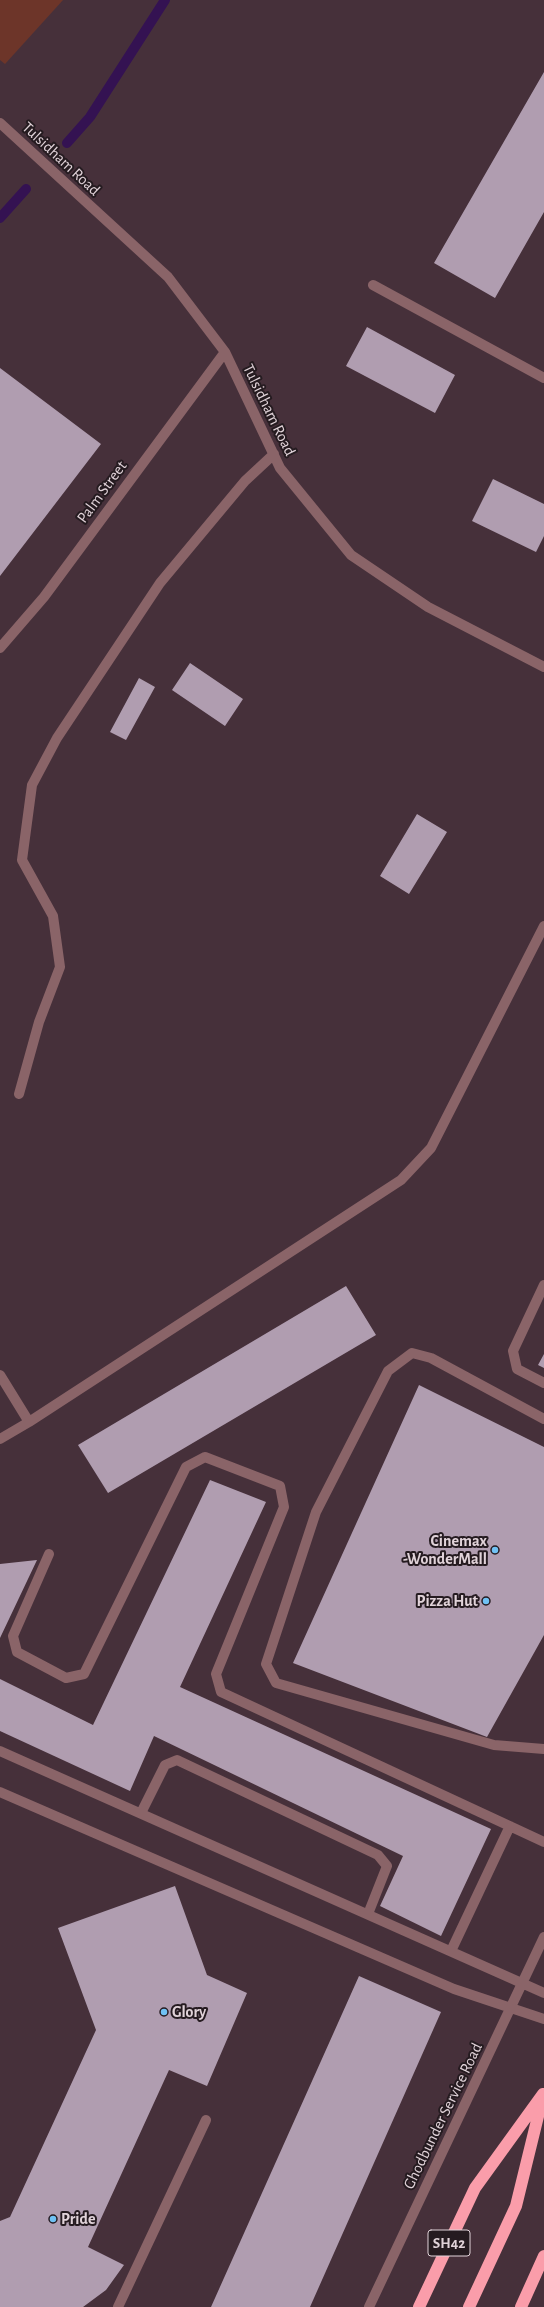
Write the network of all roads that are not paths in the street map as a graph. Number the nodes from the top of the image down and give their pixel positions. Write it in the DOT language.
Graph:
graph roads {
  1 [pos="0,123"];
  2 [pos="373,285"];
  3 [pos="225,352"];
  4 [pos="544,378"];
  5 [pos="274,454"];
  6 [pos="0,648"];
  7 [pos="544,667"];
  8 [pos="544,926"];
  9 [pos="19,1094"];
  10 [pos="544,1285"];
  11 [pos="0,1375"];
  12 [pos="544,1384"];
  13 [pos="544,1419"];
  14 [pos="28,1422"];
  15 [pos="0,1439"];
  16 [pos="49,1554"];
  17 [pos="544,1749"];
  18 [pos="0,1751"];
  19 [pos="0,1792"];
  20 [pos="141,1813"];
  21 [pos="510,1826"];
  22 [pos="544,1842"];
  23 [pos="368,1914"];
  24 [pos="544,1937"];
  25 [pos="451,1951"];
  26 [pos="522,1983"];
  27 [pos="544,1993"];
  28 [pos="512,2008"];
  29 [pos="544,2019"];
  30 [pos="543,2094"];
  31 [pos="206,2120"];
  32 [pos="544,2256"];
  33 [pos="118,2307"];
  34 [pos="369,2307"];
  35 [pos="419,2307"];
  36 [pos="469,2307"];
  37 [pos="521,2307"];
  1 -- 3 [label="street, Tulsidham Road"];
  2 -- 4 [label="street"];
  3 -- 5 [label="street, Tulsidham Road"];
  3 -- 6 [label="street, Palm Street"];
  5 -- 7 [label="street, Tulsidham Road"];
  5 -- 9 [label="street"];
  8 -- 14 [label="street"];
  10 -- 12 [label="street"];
  11 -- 14 [label="street"];
  13 -- 17 [label="street"];
  14 -- 15 [label="street"];
  16 -- 21 [label="street"];
  18 -- 20 [label="street"];
  19 -- 28 [label="street"];
  20 -- 23 [label="street"];
  20 -- 23 [label="street"];
  21 -- 22 [label="street"];
  21 -- 25 [label="street"];
  23 -- 25 [label="street"];
  24 -- 26 [label="street, Ghodbunder Service Road"];
  25 -- 26 [label="street"];
  26 -- 27 [label="street"];
  26 -- 28 [label="street, Ghodbunder Service Road"];
  28 -- 29 [label="street"];
  28 -- 34 [label="street, Ghodbunder Service Road"];
  30 -- 35 [label="highway, SH42"];
  30 -- 36 [label="highway"];
  31 -- 33 [label="street"];
  32 -- 37 [label="highway"];
}
